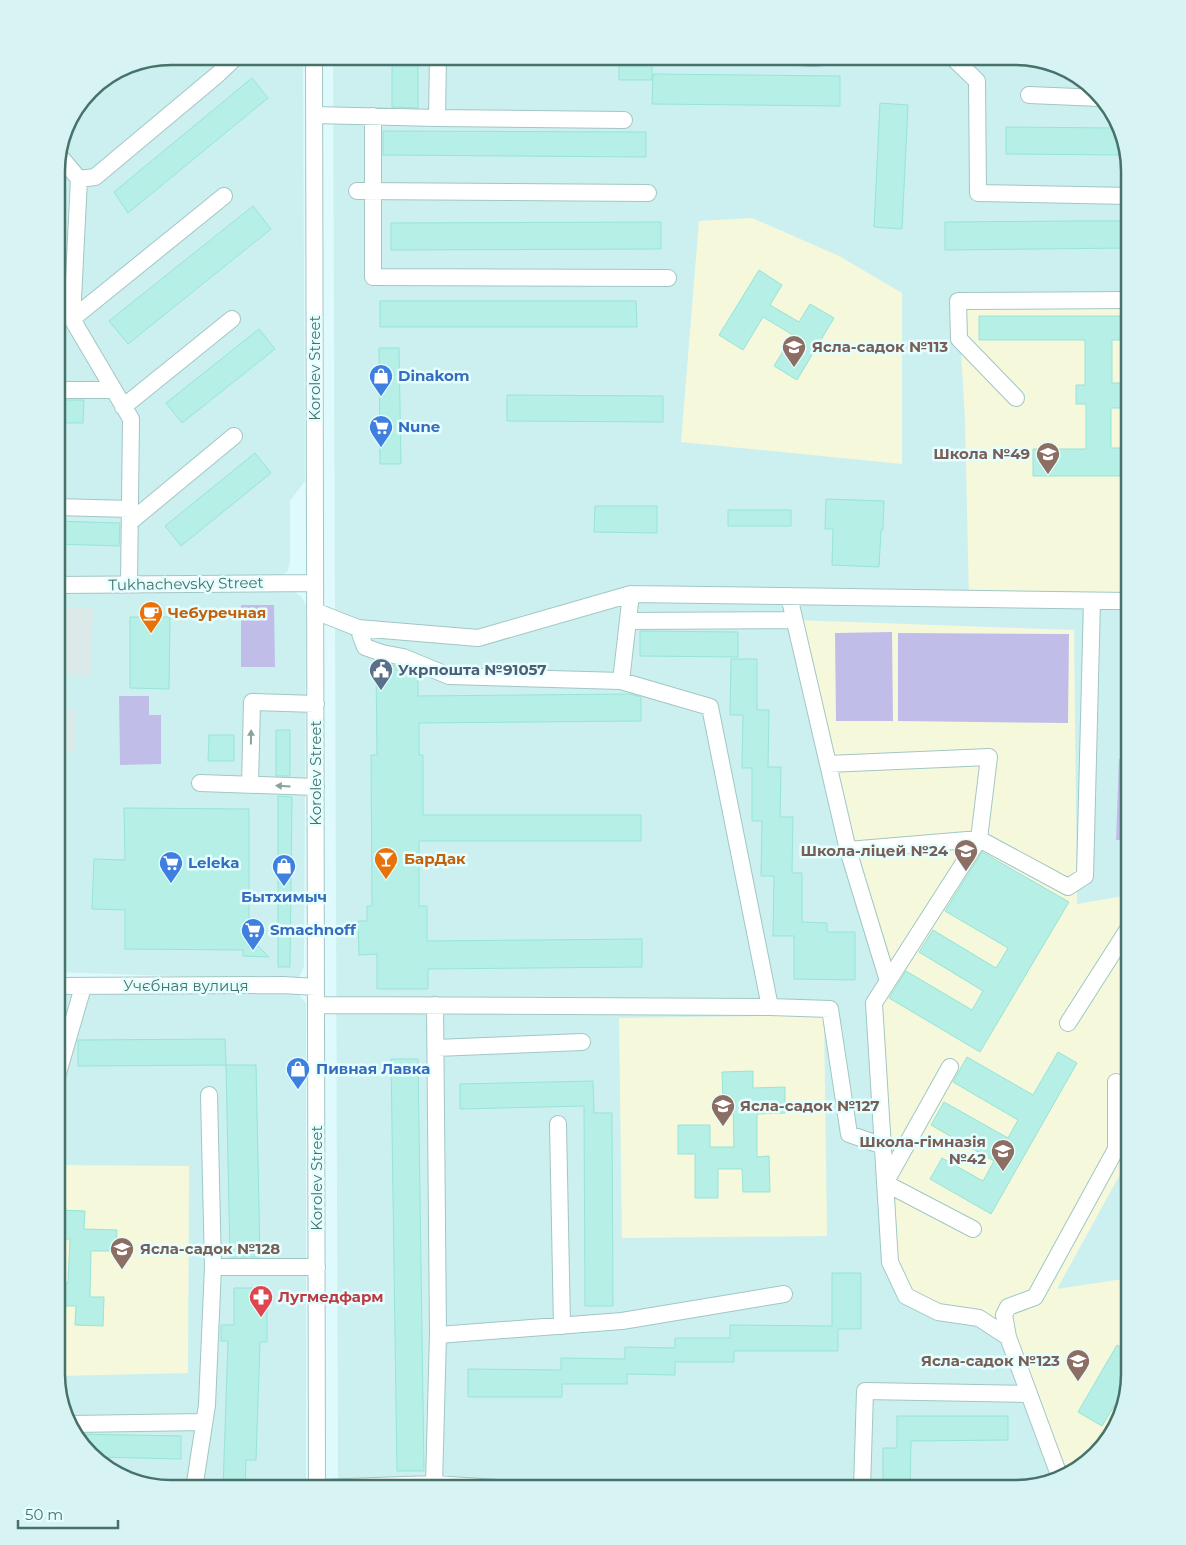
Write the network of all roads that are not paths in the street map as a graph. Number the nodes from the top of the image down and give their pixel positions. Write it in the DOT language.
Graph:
graph roads {
  1 [pos="218,65"];
  2 [pos="228,65"];
  3 [pos="314,65"];
  4 [pos="438,65"];
  5 [pos="960,65"];
  6 [pos="218,75"];
  7 [pos="1030,95"];
  8 [pos="1092,98"];
  9 [pos="314,115"];
  10 [pos="373,116"];
  11 [pos="437,118"];
  12 [pos="624,120"];
  13 [pos="65,162"];
  14 [pos="79,179"];
  15 [pos="374,191"];
  16 [pos="356,192"];
  17 [pos="648,193"];
  18 [pos="224,196"];
  19 [pos="1121,196"];
  20 [pos="668,278"];
  21 [pos="1121,300"];
  22 [pos="72,320"];
  23 [pos="232,320"];
  24 [pos="65,390"];
  25 [pos="113,390"];
  26 [pos="1016,398"];
  27 [pos="123,407"];
  28 [pos="234,436"];
  29 [pos="65,508"];
  30 [pos="130,516"];
  31 [pos="315,583"];
  32 [pos="129,584"];
  33 [pos="65,585"];
  34 [pos="631,594"];
  35 [pos="789,596"];
  36 [pos="1092,601"];
  37 [pos="1121,602"];
  38 [pos="315,612"];
  39 [pos="794,620"];
  40 [pos="628,621"];
  41 [pos="358,628"];
  42 [pos="621,681"];
  43 [pos="316,704"];
  44 [pos="828,764"];
  45 [pos="200,783"];
  46 [pos="250,785"];
  47 [pos="316,787"];
  48 [pos="979,839"];
  49 [pos="848,850"];
  50 [pos="1121,940"];
  51 [pos="888,981"];
  52 [pos="65,986"];
  53 [pos="83,987"];
  54 [pos="316,987"];
  55 [pos="316,1004"];
  56 [pos="435,1005"];
  57 [pos="770,1007"];
  58 [pos="1068,1023"];
  59 [pos="582,1042"];
  60 [pos="436,1048"];
  61 [pos="65,1049"];
  62 [pos="950,1067"];
  63 [pos="1116,1082"];
  64 [pos="209,1095"];
  65 [pos="558,1124"];
  66 [pos="1121,1130"];
  67 [pos="883,1146"];
  68 [pos="1121,1152"];
  69 [pos="885,1183"];
  70 [pos="974,1229"];
  71 [pos="213,1267"];
  72 [pos="317,1267"];
  73 [pos="784,1294"];
  74 [pos="562,1326"];
  75 [pos="438,1335"];
  76 [pos="1008,1337"];
  77 [pos="1029,1394"];
  78 [pos="204,1422"];
  79 [pos="78,1424"];
  80 [pos="1058,1471"];
  81 [pos="195,1480"];
  82 [pos="317,1480"];
  83 [pos="434,1480"];
  84 [pos="862,1480"];
  1 -- 6 [label="street"];
  2 -- 6 [label="street"];
  3 -- 9 [label="street, Korolev Street"];
  4 -- 11 [label="street"];
  5 -- 19 [label="street"];
  6 -- 14 [label="street"];
  7 -- 8 [label="street"];
  9 -- 10 [label="street"];
  9 -- 31 [label="street, Korolev Street"];
  10 -- 11 [label="street"];
  10 -- 15 [label="street"];
  11 -- 12 [label="street"];
  13 -- 14 [label="street"];
  14 -- 22 [label="street"];
  15 -- 16 [label="street"];
  15 -- 17 [label="street"];
  15 -- 20 [label="street"];
  18 -- 22 [label="street"];
  21 -- 26 [label="street"];
  22 -- 25 [label="street"];
  23 -- 27 [label="street"];
  24 -- 25 [label="street"];
  25 -- 27 [label="street"];
  27 -- 30 [label="street"];
  28 -- 30 [label="street"];
  29 -- 30 [label="street"];
  30 -- 32 [label="street"];
  31 -- 32 [label="street, Tukhachevsky Street"];
  31 -- 38 [label="street, Korolev Street"];
  32 -- 33 [label="street, Tukhachevsky Street"];
  34 -- 35 [label="street"];
  34 -- 40 [label="street"];
  34 -- 41 [label="street"];
  35 -- 36 [label="street"];
  35 -- 39 [label="street"];
  36 -- 37 [label="street"];
  36 -- 48 [label="street"];
  38 -- 41 [label="street"];
  38 -- 43 [label="street, Korolev Street"];
  39 -- 40 [label="street"];
  39 -- 44 [label="street"];
  40 -- 42 [label="street"];
  41 -- 42 [label="street"];
  42 -- 57 [label="street"];
  46 -- 43 [label="street, one-way"];
  43 -- 47 [label="street, Korolev Street"];
  44 -- 48 [label="street"];
  44 -- 49 [label="street"];
  45 -- 46 [label="street"];
  47 -- 46 [label="street, one-way"];
  47 -- 54 [label="street, Korolev Street"];
  48 -- 49 [label="street"];
  48 -- 51 [label="street"];
  49 -- 51 [label="street"];
  50 -- 58 [label="street"];
  51 -- 67 [label="street"];
  52 -- 53 [label="street, Учєбная вулиця"];
  53 -- 54 [label="street, Учєбная вулиця"];
  53 -- 61 [label="street"];
  54 -- 55 [label="street, Korolev Street"];
  55 -- 56 [label="street"];
  55 -- 72 [label="street, Korolev Street"];
  56 -- 57 [label="street"];
  56 -- 60 [label="street"];
  57 -- 67 [label="street"];
  59 -- 60 [label="street"];
  60 -- 75 [label="street"];
  62 -- 69 [label="street"];
  63 -- 66 [label="street"];
  64 -- 71 [label="street"];
  65 -- 74 [label="street"];
  67 -- 69 [label="street"];
  68 -- 76 [label="street"];
  69 -- 70 [label="street"];
  69 -- 76 [label="street"];
  71 -- 72 [label="street"];
  71 -- 78 [label="street"];
  72 -- 82 [label="street, Korolev Street"];
  73 -- 74 [label="street"];
  74 -- 75 [label="street"];
  75 -- 83 [label="street"];
  76 -- 77 [label="street"];
  77 -- 80 [label="street"];
  77 -- 84 [label="street"];
  78 -- 79 [label="street"];
  78 -- 81 [label="street"];
}
